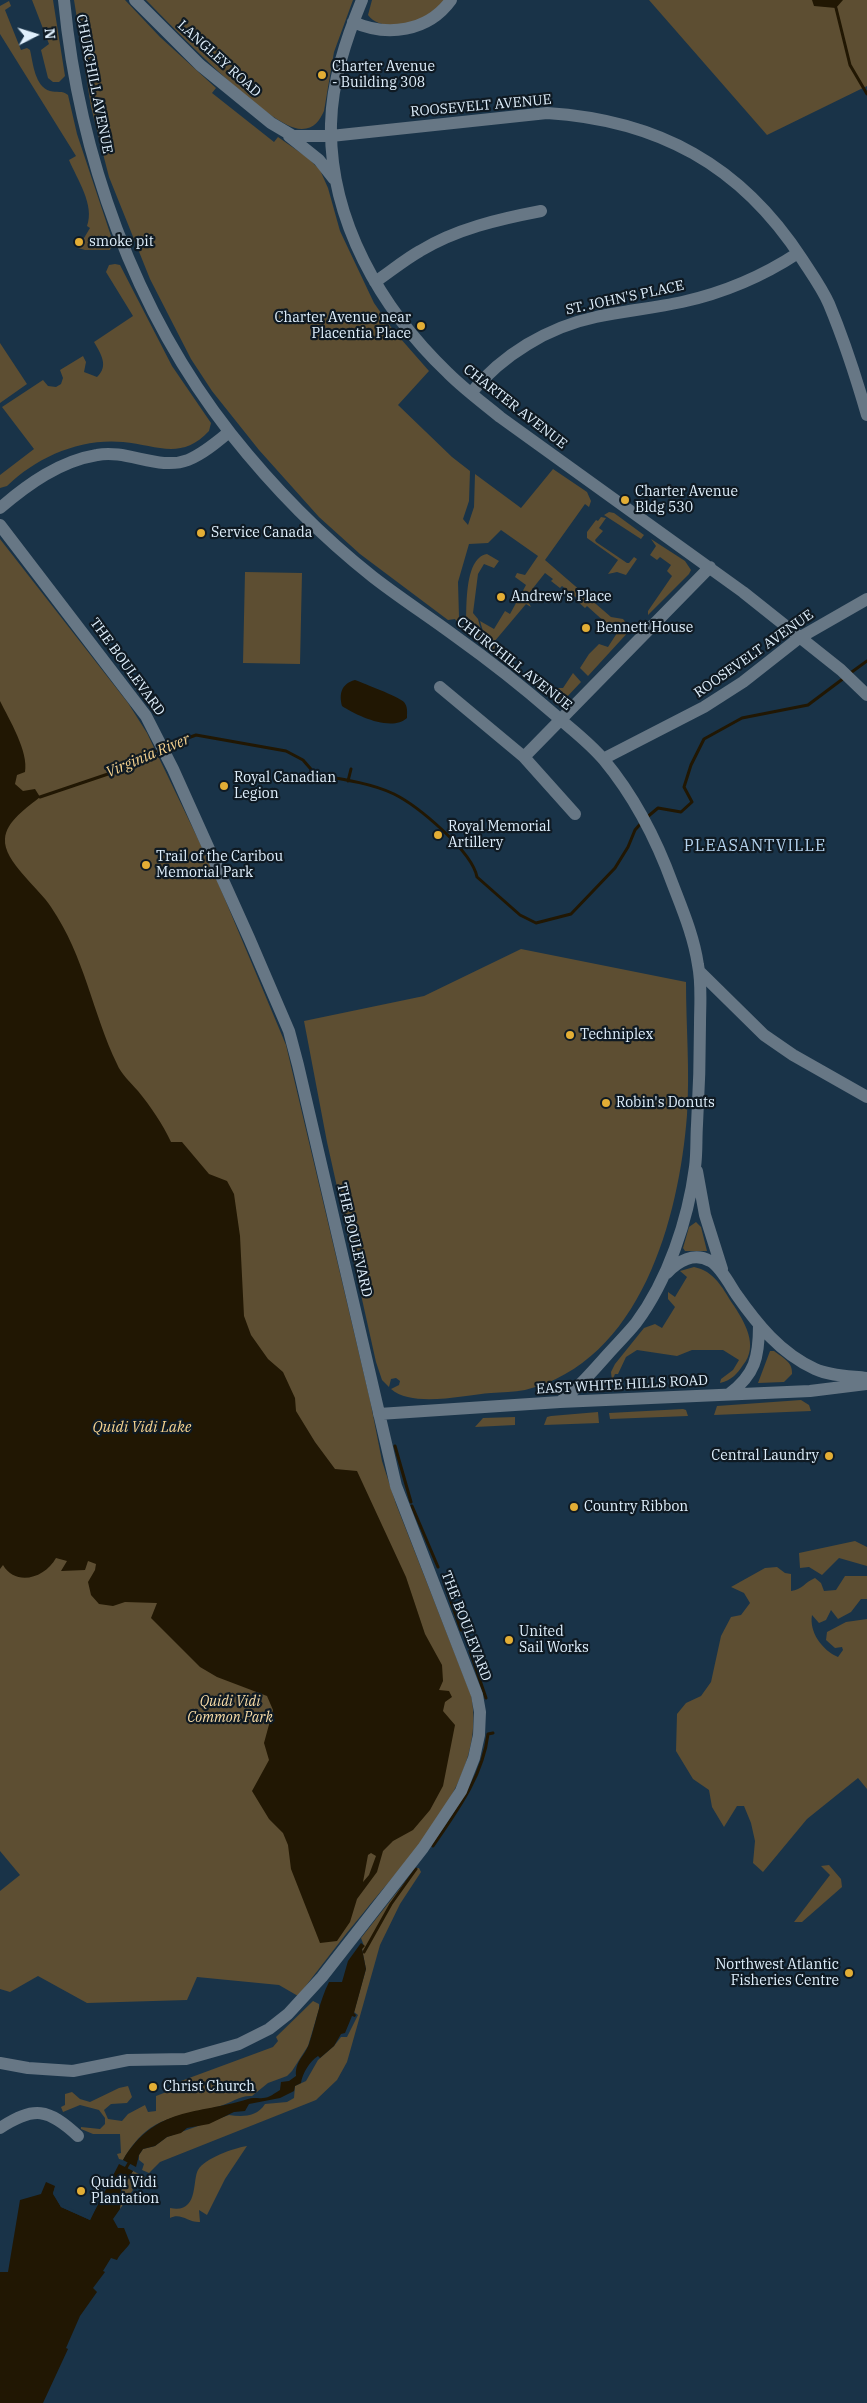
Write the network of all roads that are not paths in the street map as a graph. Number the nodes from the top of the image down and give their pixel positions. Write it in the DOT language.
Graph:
graph roads {
  1 [pos="64,0"];
  2 [pos="135,0"];
  3 [pos="362,0"];
  4 [pos="451,0"];
  5 [pos="353,22"];
  6 [pos="287,135"];
  7 [pos="331,136"];
  8 [pos="337,183"];
  9 [pos="541,211"];
  10 [pos="798,253"];
  11 [pos="375,282"];
  12 [pos="471,393"];
  13 [pos="867,415"];
  14 [pos="229,432"];
  15 [pos="0,508"];
  16 [pos="0,525"];
  17 [pos="710,567"];
  18 [pos="867,599"];
  19 [pos="799,638"];
  20 [pos="440,687"];
  21 [pos="867,695"];
  22 [pos="560,719"];
  23 [pos="524,757"];
  24 [pos="603,759"];
  25 [pos="575,814"];
  26 [pos="699,971"];
  27 [pos="867,1097"];
  28 [pos="696,1165"];
  29 [pos="663,1277"];
  30 [pos="729,1283"];
  31 [pos="759,1325"];
  32 [pos="867,1378"];
  33 [pos="867,1384"];
  34 [pos="729,1394"];
  35 [pos="560,1402"];
  36 [pos="379,1414"];
  37 [pos="0,2063"];
  38 [pos="0,2128"];
  39 [pos="78,2136"];
  1 -- 14 [label="street, CHURCHILL AVENUE"];
  2 -- 6 [label="street, LANGLEY ROAD"];
  3 -- 5 [label="street, CHARTER AVENUE"];
  4 -- 5 [label="street"];
  5 -- 7 [label="street, CHARTER AVENUE"];
  6 -- 7 [label="street"];
  6 -- 8 [label="street, LANGLEY ROAD"];
  7 -- 8 [label="street, CHARTER AVENUE"];
  7 -- 10 [label="street, ROOSEVELT AVENUE"];
  8 -- 11 [label="street, CHARTER AVENUE"];
  9 -- 11 [label="street"];
  10 -- 12 [label="street, ST. JOHN'S PLACE"];
  10 -- 13 [label="street, ROOSEVELT AVENUE"];
  11 -- 12 [label="street, CHARTER AVENUE"];
  12 -- 17 [label="street, CHARTER AVENUE"];
  14 -- 15 [label="street"];
  14 -- 22 [label="street, CHURCHILL AVENUE"];
  16 -- 36 [label="street, THE BOULEVARD"];
  17 -- 19 [label="street, CHARTER AVENUE"];
  17 -- 22 [label="street"];
  18 -- 19 [label="street, ROOSEVELT AVENUE"];
  19 -- 21 [label="street, CHARTER AVENUE"];
  19 -- 24 [label="street, ROOSEVELT AVENUE"];
  20 -- 23 [label="street"];
  22 -- 23 [label="street"];
  22 -- 24 [label="street, CHURCHILL AVENUE"];
  23 -- 25 [label="street"];
  24 -- 26 [label="street, CHURCHILL AVENUE"];
  26 -- 27 [label="street"];
  26 -- 28 [label="street, CHURCHILL AVENUE"];
  28 -- 29 [label="street, CHURCHILL AVENUE"];
  28 -- 30 [label="street"];
  29 -- 30 [label="street"];
  29 -- 35 [label="street, CHURCHILL AVENUE"];
  30 -- 31 [label="street"];
  31 -- 32 [label="street"];
  31 -- 34 [label="street"];
  33 -- 34 [label="street, EAST WHITE HILLS ROAD"];
  34 -- 35 [label="street, EAST WHITE HILLS ROAD"];
  35 -- 36 [label="street, EAST WHITE HILLS ROAD"];
  36 -- 37 [label="street, THE BOULEVARD"];
  38 -- 39 [label="street"];
}
